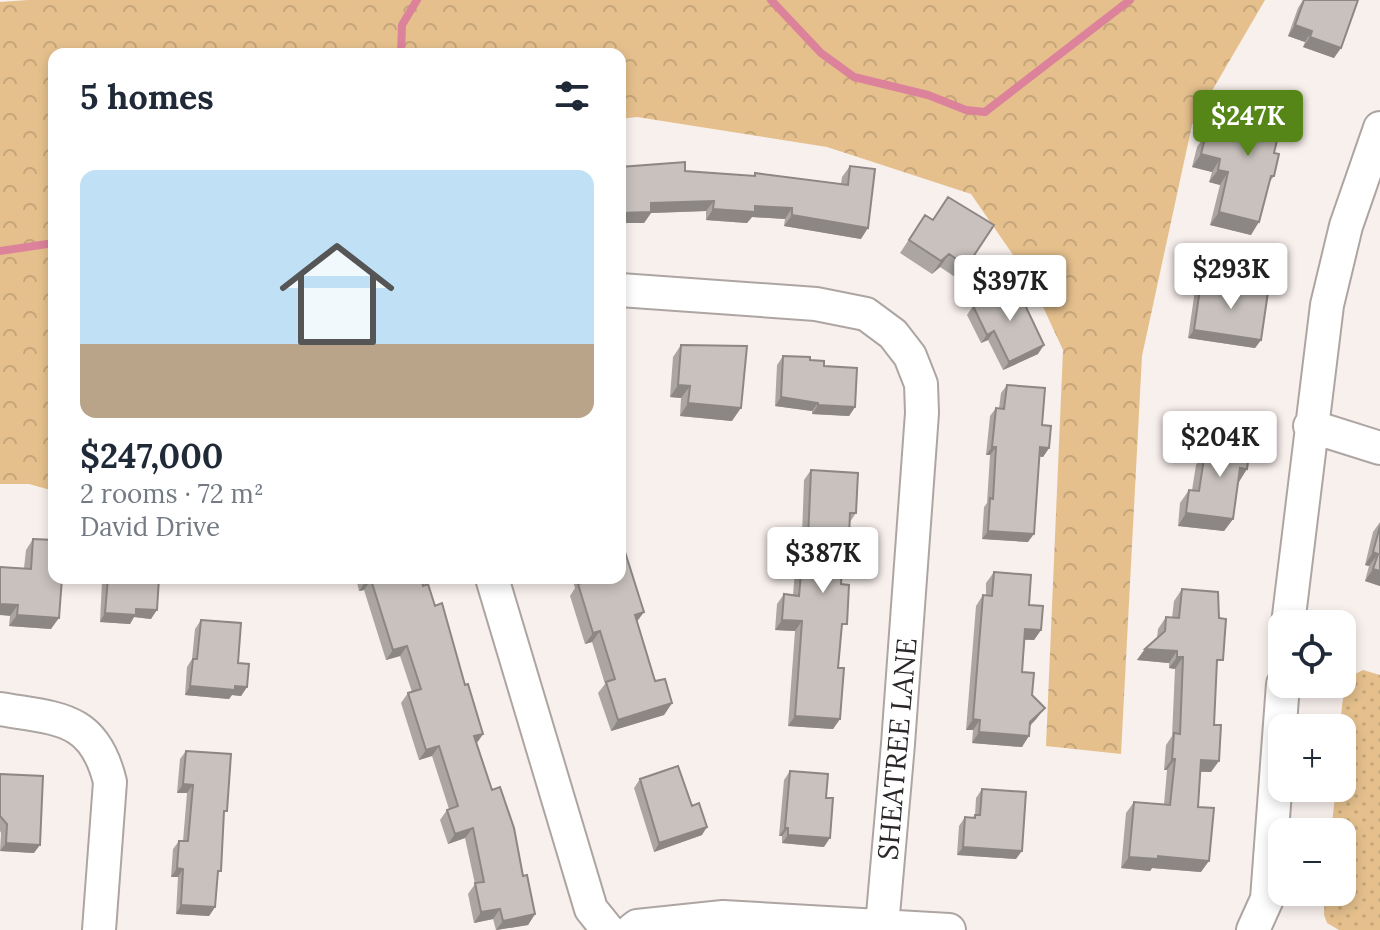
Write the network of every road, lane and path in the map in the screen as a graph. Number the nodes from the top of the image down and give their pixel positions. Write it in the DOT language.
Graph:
graph roads {
  1 [pos="1380,128"];
  2 [pos="626,290"];
  3 [pos="1310,426"];
  4 [pos="1380,448"];
  5 [pos="494,584"];
  6 [pos="1290,610"];
  7 [pos="1282,698"];
  8 [pos="0,709"];
  9 [pos="882,926"];
  10 [pos="99,930"];
  11 [pos="608,930"];
  12 [pos="632,930"];
  13 [pos="949,930"];
  14 [pos="1253,930"];
  1 -- 3 [label="street"];
  2 -- 9 [label="street, SHEATREE LANE"];
  3 -- 4 [label="street"];
  3 -- 6 [label="street"];
  5 -- 11 [label="street"];
  7 -- 14 [label="street"];
  8 -- 10 [label="street"];
  9 -- 12 [label="street"];
  9 -- 13 [label="street"];
}
